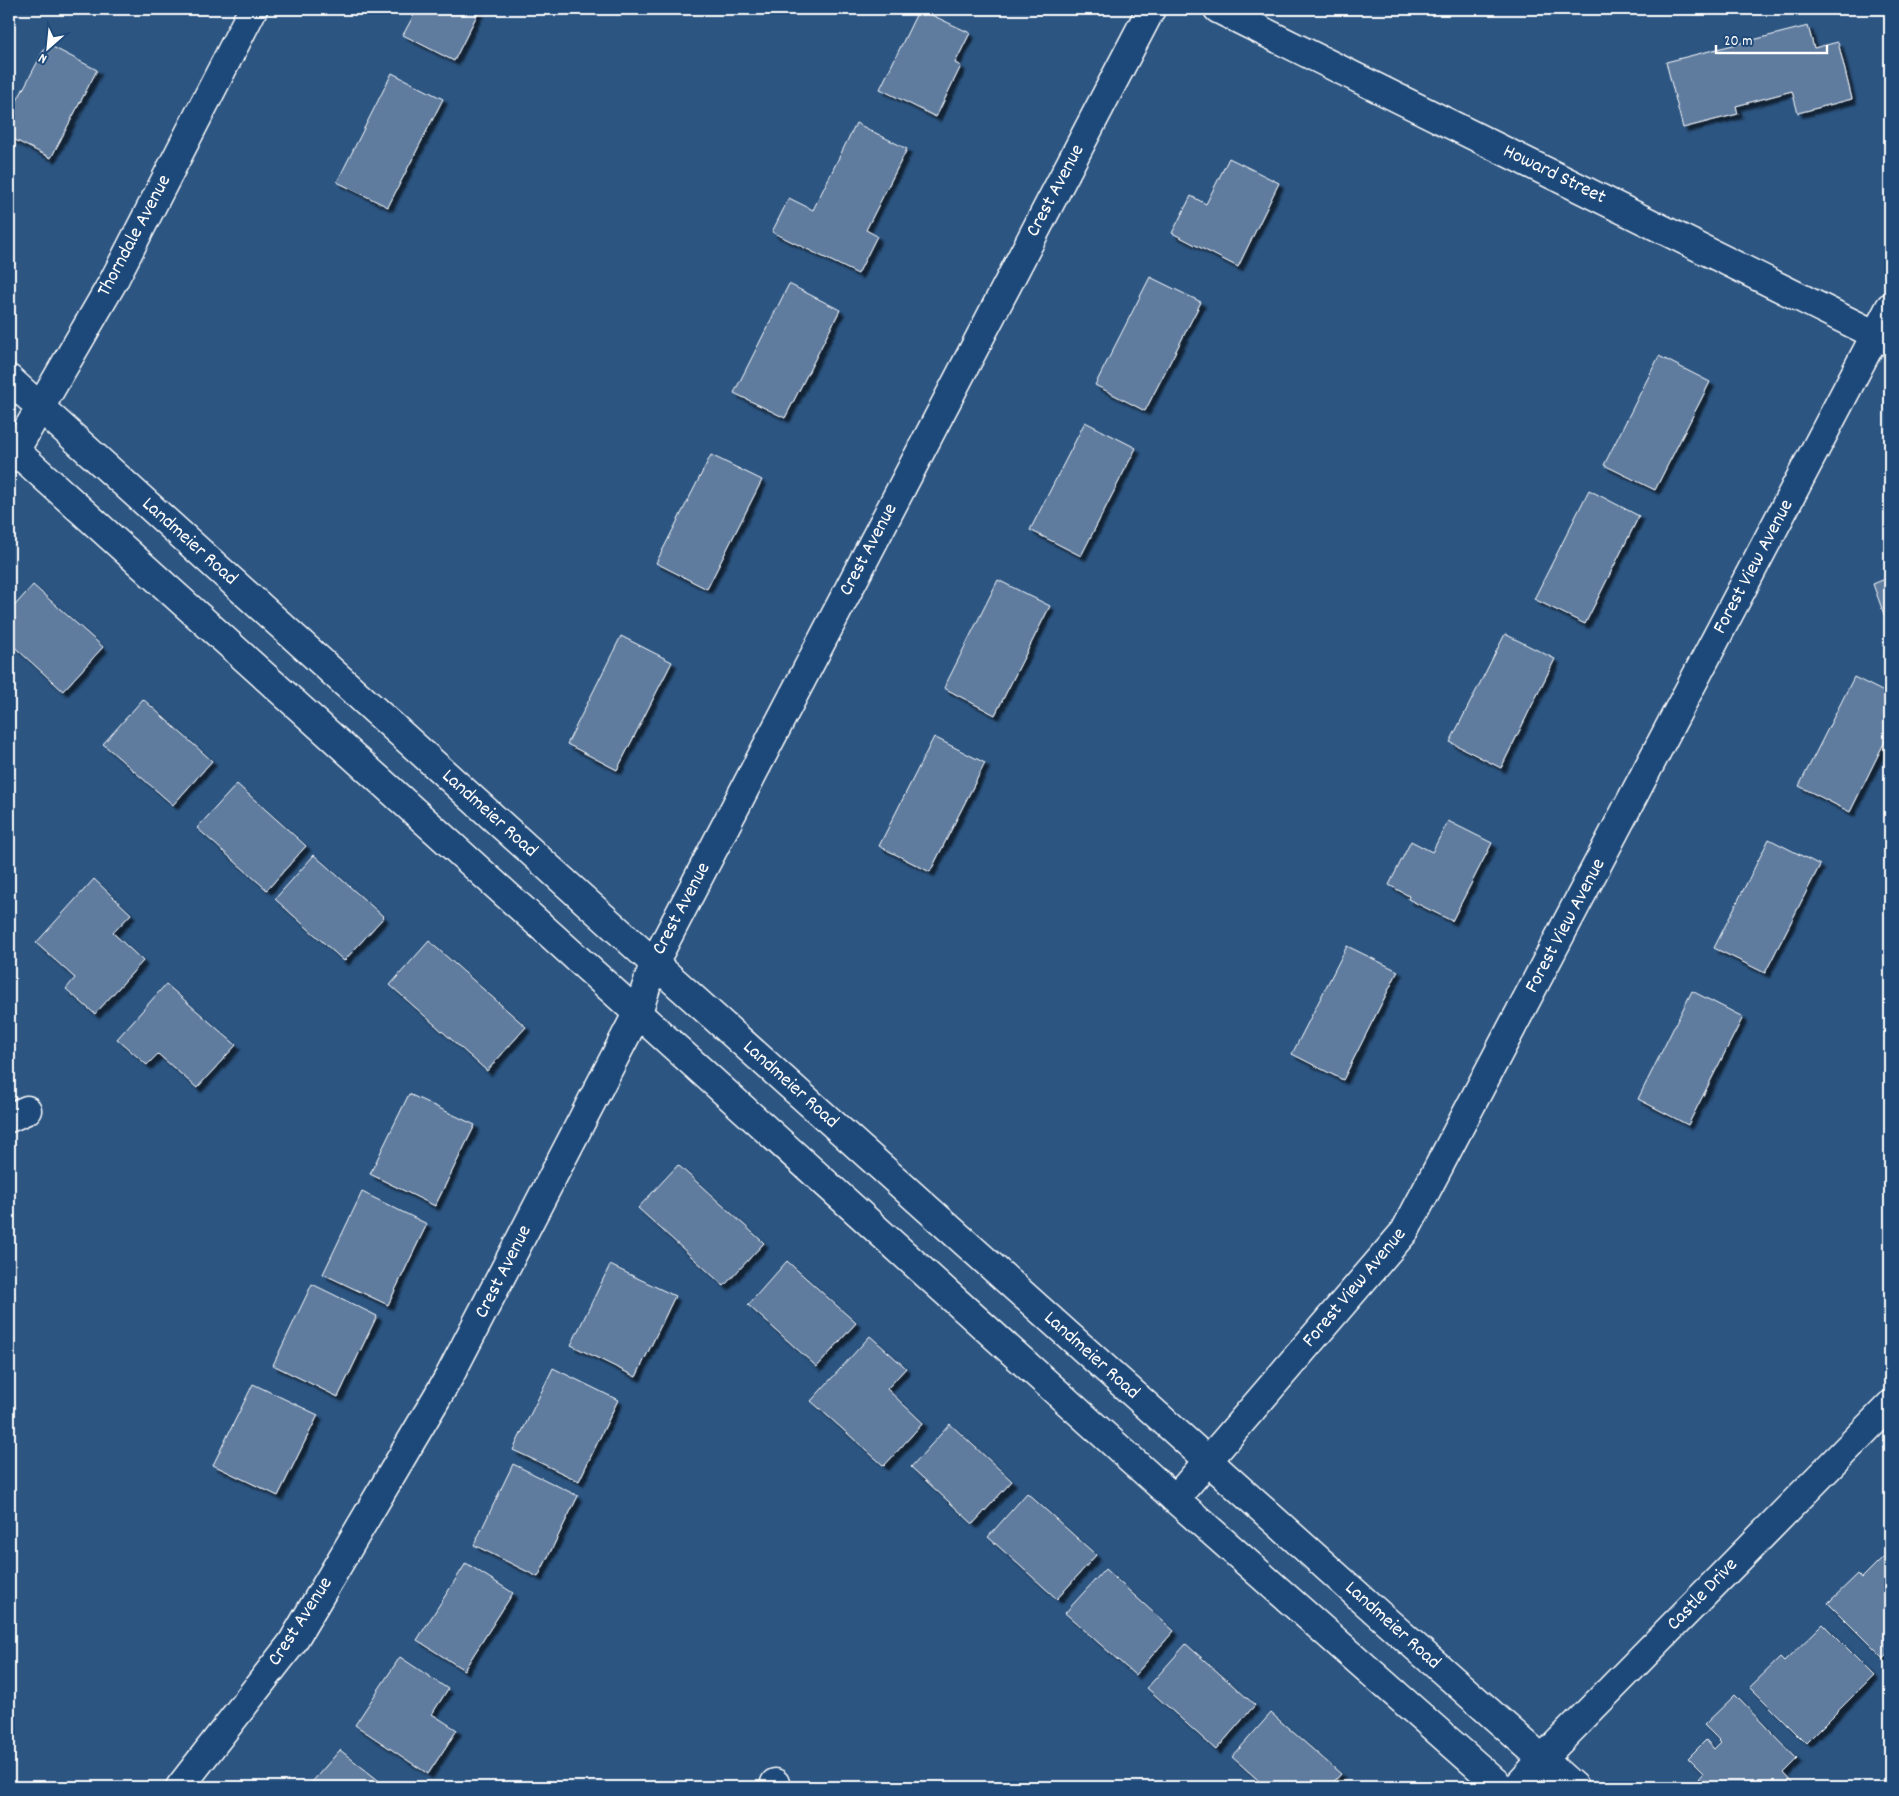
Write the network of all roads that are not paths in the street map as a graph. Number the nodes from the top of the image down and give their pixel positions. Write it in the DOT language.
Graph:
graph roads {
  1 [pos="253,9"];
  2 [pos="1151,9"];
  3 [pos="1218,9"];
  4 [pos="1890,308"];
  5 [pos="1883,338"];
  6 [pos="9,379"];
  7 [pos="40,407"];
  8 [pos="11,452"];
  9 [pos="654,963"];
  10 [pos="638,1012"];
  11 [pos="1890,1404"];
  12 [pos="1207,1461"];
  13 [pos="1174,1499"];
  14 [pos="1542,1759"];
  15 [pos="180,1787"];
  16 [pos="1501,1787"];
  17 [pos="1517,1787"];
  18 [pos="1574,1787"];
  1 -- 7 [label="street, Thorndale Avenue"];
  2 -- 9 [label="street, Crest Avenue"];
  3 -- 5 [label="street, Howard Street"];
  4 -- 5 [label="street, Forest View Avenue"];
  5 -- 12 [label="street, Forest View Avenue"];
  6 -- 7 [label="street, Landmeier Road"];
  7 -- 8 [label="street, Thorndale Avenue"];
  7 -- 9 [label="street, Landmeier Road"];
  8 -- 10 [label="street"];
  9 -- 10 [label="street, Crest Avenue"];
  9 -- 12 [label="street, Landmeier Road"];
  10 -- 13 [label="street"];
  10 -- 15 [label="street, Crest Avenue"];
  11 -- 14 [label="street, Castle Drive"];
  12 -- 13 [label="street, Forest View Avenue"];
  12 -- 14 [label="street, Landmeier Road"];
  13 -- 16 [label="street"];
  14 -- 17 [label="street, Castle Drive"];
  14 -- 18 [label="street, Landmeier Road"];
}
